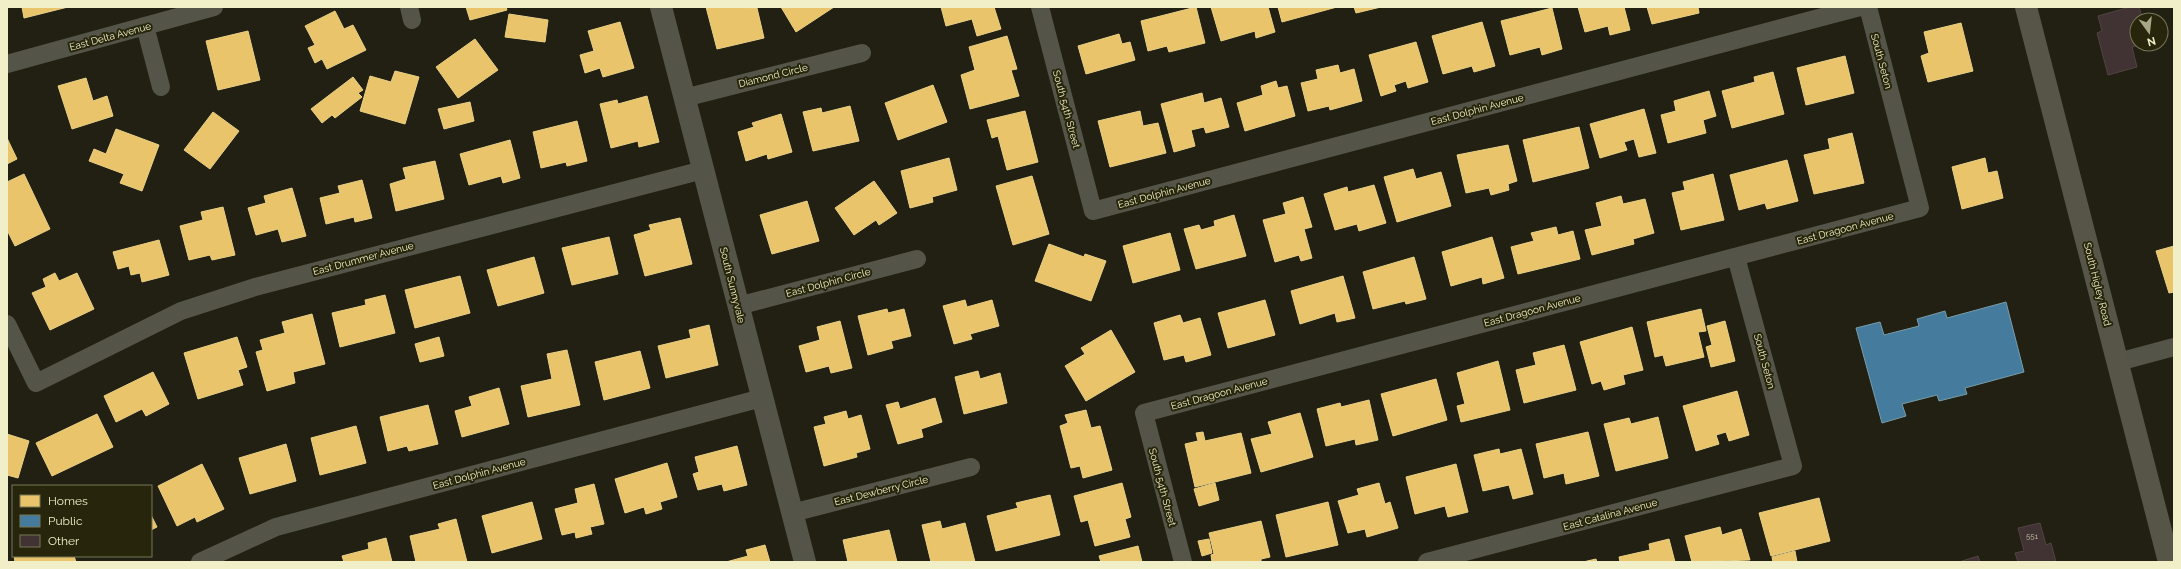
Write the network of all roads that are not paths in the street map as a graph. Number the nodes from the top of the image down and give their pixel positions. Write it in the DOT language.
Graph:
graph roads {
  1 [pos="214,7"];
  2 [pos="661,7"];
  3 [pos="1040,7"];
  4 [pos="1860,7"];
  5 [pos="1868,7"];
  6 [pos="2026,7"];
  7 [pos="145,26"];
  8 [pos="862,52"];
  9 [pos="7,64"];
  10 [pos="161,87"];
  11 [pos="684,98"];
  12 [pos="703,170"];
  13 [pos="1920,208"];
  14 [pos="1093,211"];
  15 [pos="1736,256"];
  16 [pos="917,259"];
  17 [pos="738,306"];
  18 [pos="7,324"];
  19 [pos="2174,347"];
  20 [pos="2118,362"];
  21 [pos="762,398"];
  22 [pos="1144,413"];
  23 [pos="1793,466"];
  24 [pos="971,467"];
  25 [pos="792,513"];
  26 [pos="200,562"];
  27 [pos="805,562"];
  28 [pos="1183,562"];
  29 [pos="1427,562"];
  30 [pos="2169,562"];
  1 -- 7 [label="street, East Delta Avenue"];
  2 -- 11 [label="street, South Sunnyvale"];
  3 -- 14 [label="street, South 54th Street"];
  4 -- 14 [label="street, East Dolphin Avenue"];
  5 -- 13 [label="street, South Seton"];
  6 -- 20 [label="main road, South Higley Road"];
  7 -- 9 [label="street, East Delta Avenue"];
  7 -- 10 [label="street"];
  8 -- 11 [label="street, Diamond Circle"];
  11 -- 12 [label="street, South Sunnyvale"];
  12 -- 17 [label="street, South Sunnyvale"];
  12 -- 18 [label="street, East Drummer Avenue"];
  13 -- 15 [label="street, East Dragoon Avenue"];
  15 -- 22 [label="street, East Dragoon Avenue"];
  15 -- 23 [label="street, South Seton"];
  16 -- 17 [label="street, East Dolphin Circle"];
  17 -- 21 [label="street, South Sunnyvale"];
  19 -- 20 [label="street"];
  20 -- 30 [label="main road, South Higley Road"];
  21 -- 25 [label="street, South Sunnyvale"];
  21 -- 26 [label="street, East Dolphin Avenue"];
  22 -- 28 [label="street, South 54th Street"];
  23 -- 29 [label="street, East Catalina Avenue"];
  24 -- 25 [label="street, East Dewberry Circle"];
  25 -- 27 [label="street, South Sunnyvale"];
}
